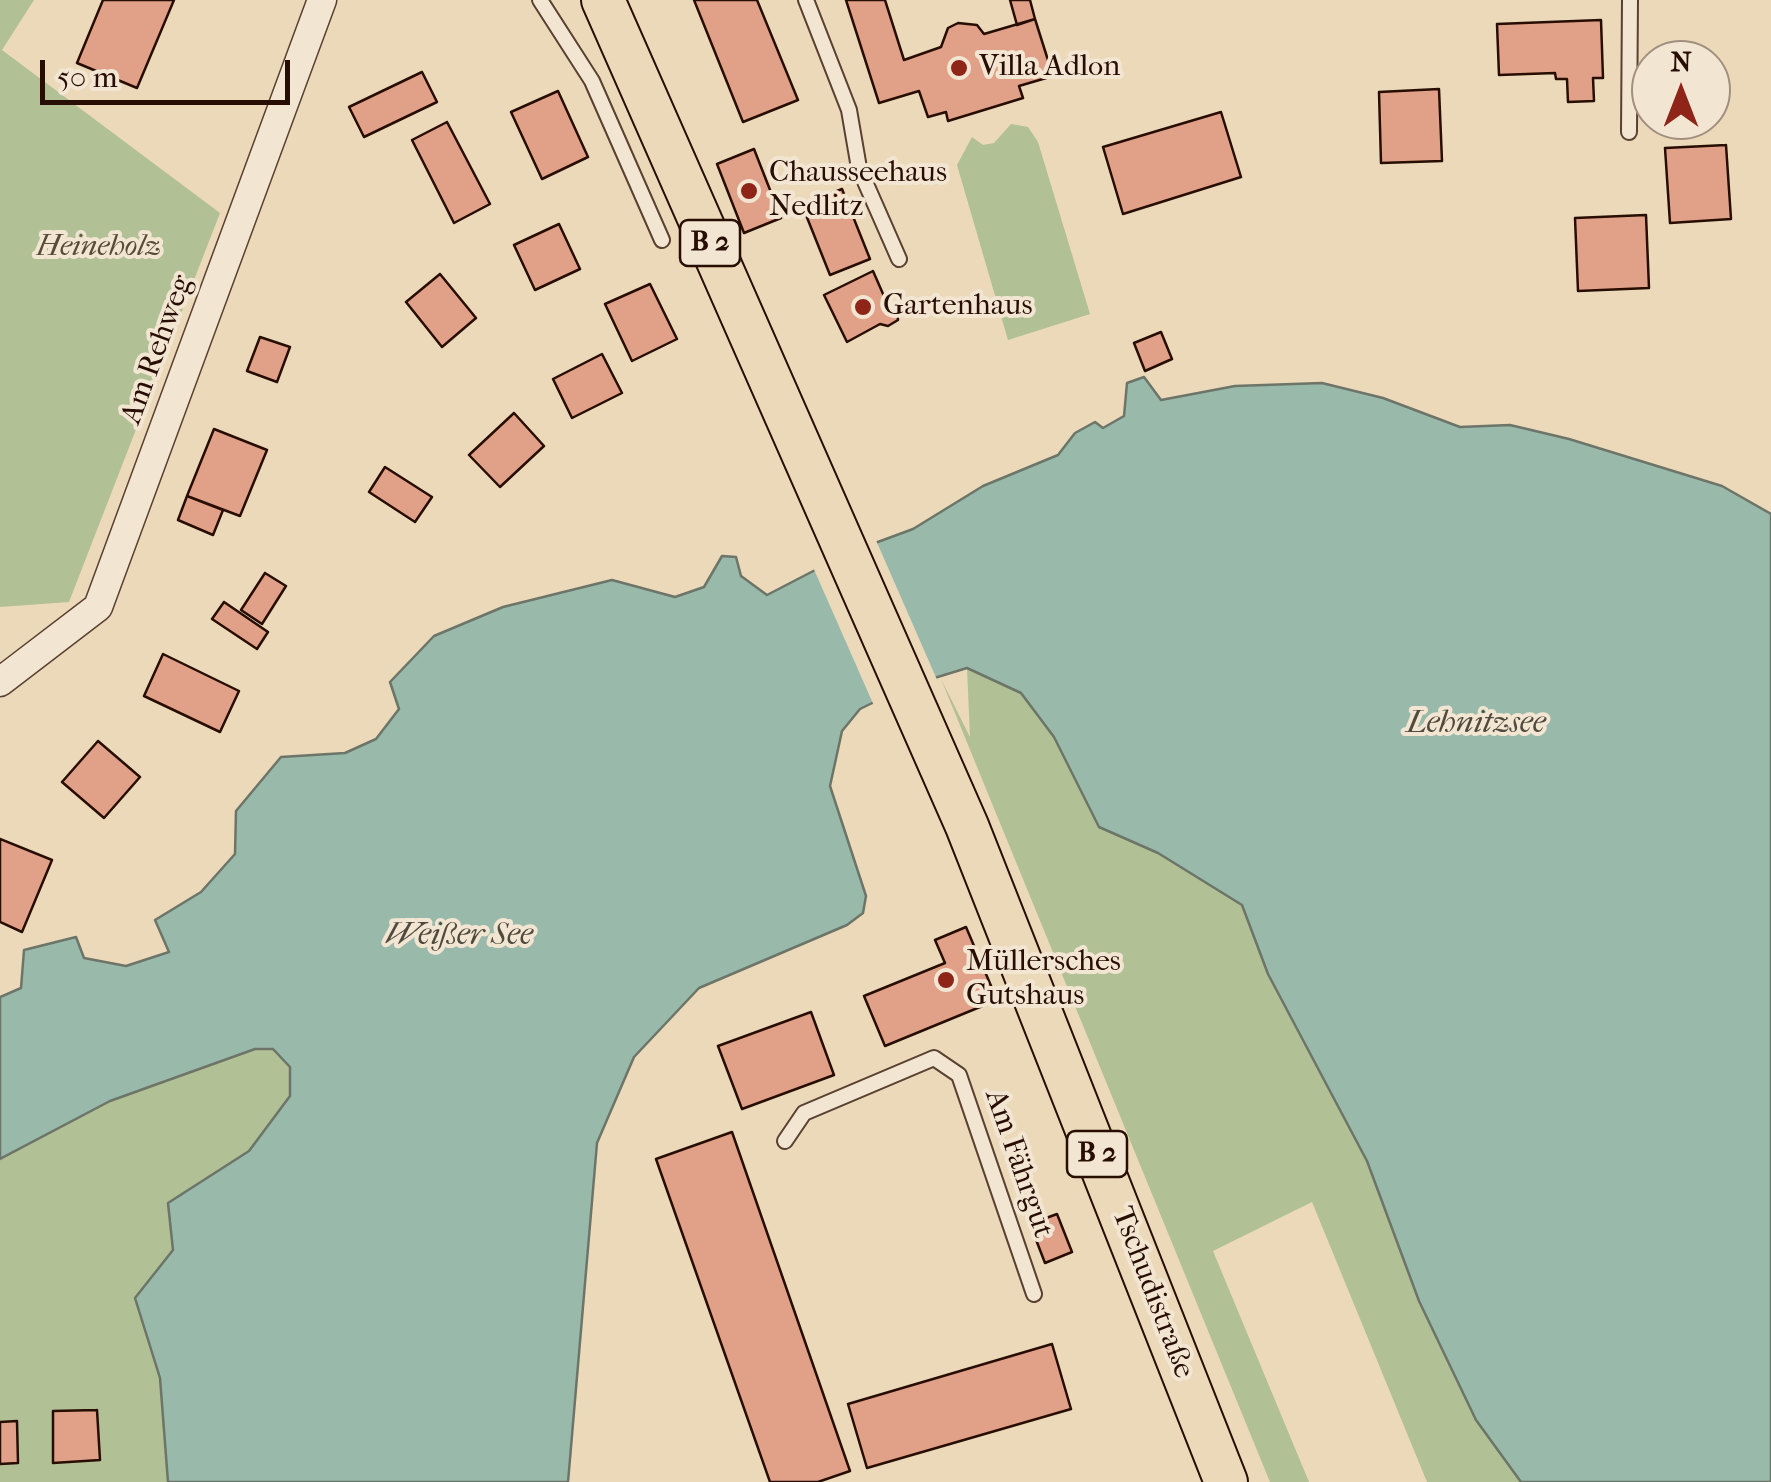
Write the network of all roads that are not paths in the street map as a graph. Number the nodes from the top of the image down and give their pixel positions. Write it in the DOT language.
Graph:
graph roads {
  1 [pos="322,0"];
  2 [pos="540,0"];
  3 [pos="603,0"];
  4 [pos="806,0"];
  5 [pos="1630,0"];
  6 [pos="1629,132"];
  7 [pos="662,240"];
  8 [pos="899,259"];
  9 [pos="0,682"];
  10 [pos="786,1141"];
  11 [pos="1034,1294"];
  12 [pos="1226,1482"];
  1 -- 9 [label="street, Am Rehweg"];
  2 -- 7 [label="lane"];
  3 -- 12 [label="main road, Tschudistraße / B 2"];
  4 -- 8 [label="lane"];
  5 -- 6 [label="lane"];
  10 -- 11 [label="lane, Am Fährgut"];
}
